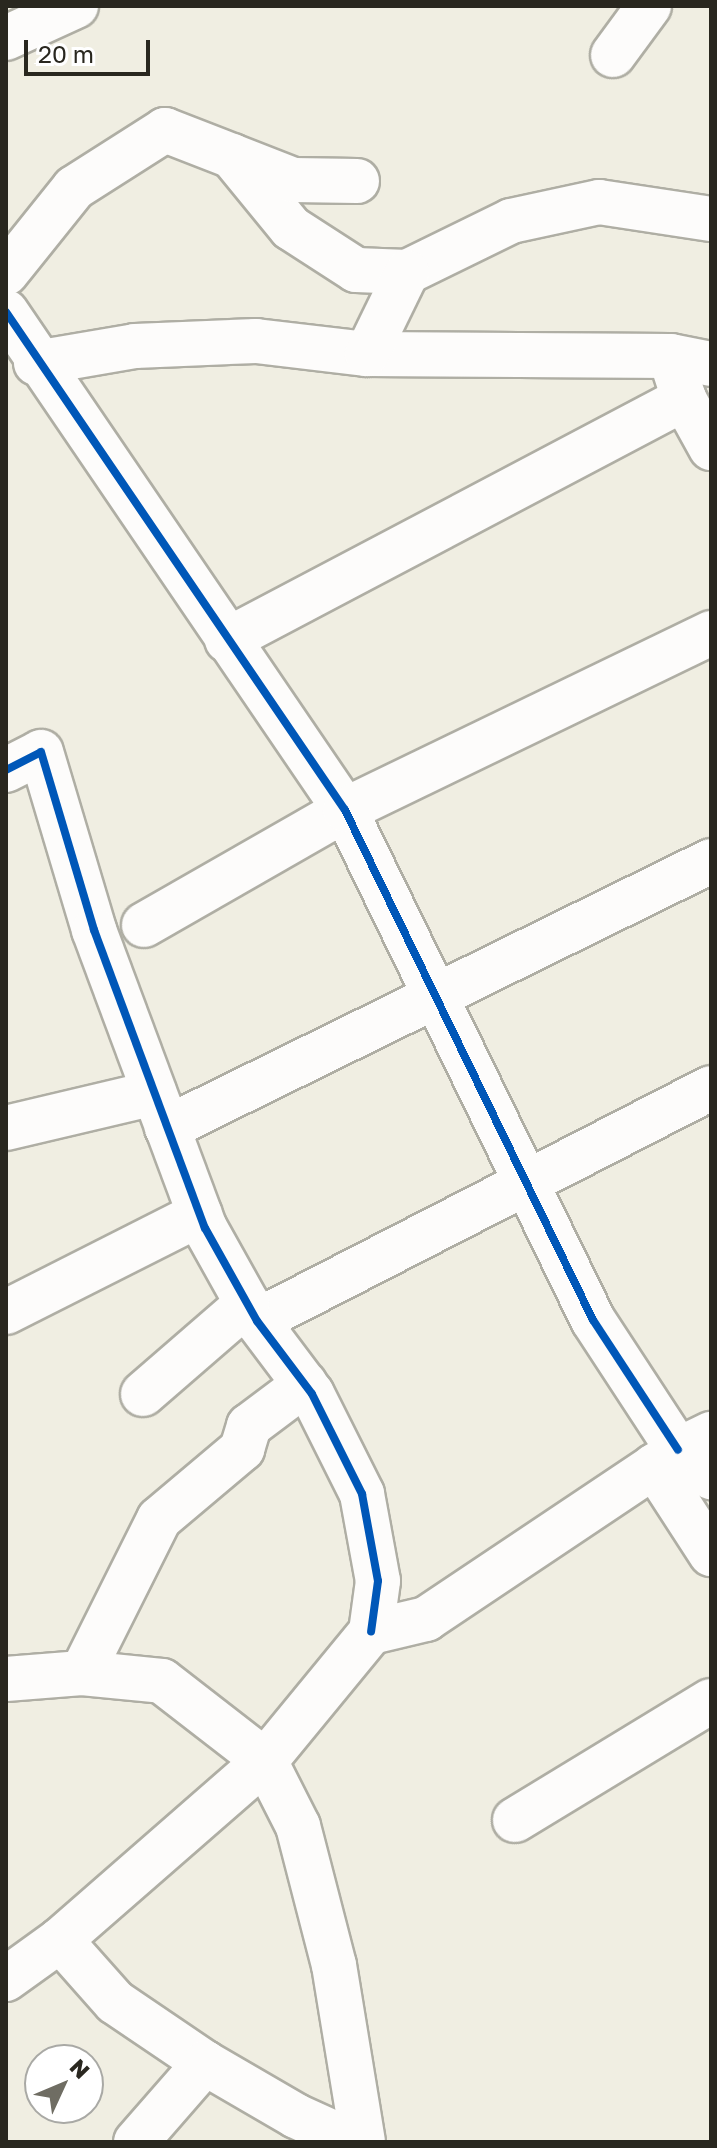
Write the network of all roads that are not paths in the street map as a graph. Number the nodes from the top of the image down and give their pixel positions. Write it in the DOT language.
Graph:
graph roads {
  1 [pos="76,6"];
  2 [pos="649,6"];
  3 [pos="6,38"];
  4 [pos="613,55"];
  5 [pos="232,156"];
  6 [pos="357,181"];
  7 [pos="711,219"];
  8 [pos="407,272"];
  9 [pos="6,273"];
  10 [pos="6,312"];
  11 [pos="367,354"];
  12 [pos="691,360"];
  13 [pos="36,363"];
  14 [pos="684,399"];
  15 [pos="711,448"];
  16 [pos="711,633"];
  17 [pos="227,640"];
  18 [pos="6,770"];
  19 [pos="345,810"];
  20 [pos="711,861"];
  21 [pos="144,925"];
  22 [pos="433,993"];
  23 [pos="711,1088"];
  24 [pos="160,1110"];
  25 [pos="6,1128"];
  26 [pos="525,1180"];
  27 [pos="200,1214"];
  28 [pos="6,1312"];
  29 [pos="252,1313"];
  30 [pos="305,1384"];
  31 [pos="143,1394"];
  32 [pos="689,1454"];
  33 [pos="711,1554"];
  34 [pos="371,1632"];
  35 [pos="82,1673"];
  36 [pos="6,1679"];
  37 [pos="711,1701"];
  38 [pos="265,1761"];
  39 [pos="515,1820"];
  40 [pos="60,1940"];
  41 [pos="6,1979"];
  42 [pos="205,2063"];
  43 [pos="136,2142"];
  44 [pos="353,2142"];
  45 [pos="363,2142"];
  1 -- 3 [label="street"];
  2 -- 4 [label="street"];
  5 -- 6 [label="street"];
  5 -- 8 [label="street"];
  5 -- 9 [label="street"];
  7 -- 8 [label="street"];
  8 -- 11 [label="street"];
  10 -- 13 [label="street"];
  11 -- 12 [label="street"];
  11 -- 13 [label="street"];
  12 -- 14 [label="street"];
  13 -- 17 [label="street"];
  14 -- 15 [label="street"];
  14 -- 17 [label="street"];
  16 -- 19 [label="street"];
  17 -- 19 [label="street"];
  18 -- 24 [label="street"];
  19 -- 21 [label="street"];
  19 -- 22 [label="street"];
  20 -- 22 [label="street"];
  22 -- 24 [label="street"];
  22 -- 26 [label="street"];
  23 -- 26 [label="street"];
  24 -- 25 [label="street"];
  24 -- 27 [label="street"];
  26 -- 29 [label="street"];
  26 -- 32 [label="street"];
  27 -- 28 [label="street"];
  27 -- 29 [label="street"];
  29 -- 30 [label="street"];
  29 -- 31 [label="street"];
  30 -- 34 [label="street"];
  30 -- 35 [label="street"];
  32 -- 33 [label="street"];
  32 -- 34 [label="street"];
  34 -- 38 [label="street"];
  35 -- 36 [label="street"];
  35 -- 38 [label="street"];
  37 -- 39 [label="street"];
  38 -- 40 [label="street"];
  38 -- 45 [label="street"];
  40 -- 41 [label="street"];
  40 -- 42 [label="street"];
  42 -- 43 [label="street"];
  42 -- 44 [label="street"];
}
